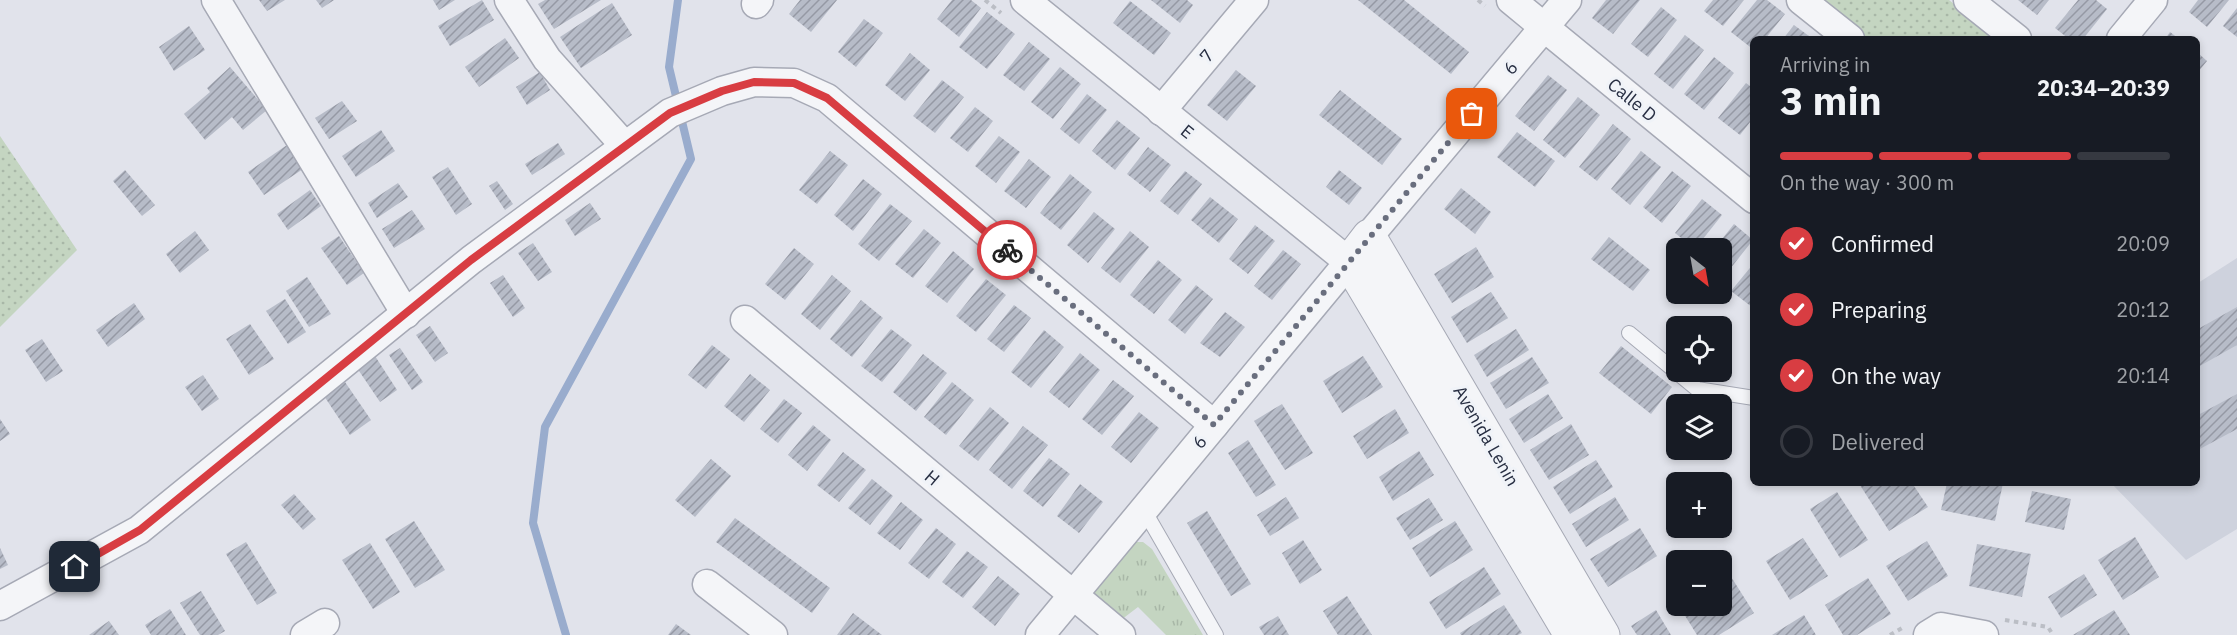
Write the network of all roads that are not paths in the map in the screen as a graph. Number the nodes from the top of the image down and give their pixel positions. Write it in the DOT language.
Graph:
graph roads {
  1 [pos="216,0"];
  2 [pos="508,0"];
  3 [pos="1025,0"];
  4 [pos="1254,0"];
  5 [pos="1511,0"];
  6 [pos="1567,0"];
  7 [pos="1801,0"];
  8 [pos="1968,0"];
  9 [pos="2152,0"];
  10 [pos="1545,28"];
  11 [pos="1846,36"];
  12 [pos="2013,36"];
  13 [pos="2123,36"];
  14 [pos="1161,111"];
  15 [pos="624,145"];
  16 [pos="1750,196"];
  17 [pos="1369,236"];
  18 [pos="1349,262"];
  19 [pos="406,314"];
  20 [pos="745,320"];
  21 [pos="1629,333"];
  22 [pos="1750,397"];
  23 [pos="1214,425"];
  24 [pos="1144,510"];
  25 [pos="707,584"];
  26 [pos="1072,596"];
  27 [pos="0,606"];
  28 [pos="773,635"];
  29 [pos="1040,635"];
  30 [pos="1121,635"];
  31 [pos="1216,635"];
  32 [pos="1571,635"];
  33 [pos="1604,635"];
  34 [pos="1928,635"];
  35 [pos="1984,635"];
  1 -- 19 [label="street"];
  2 -- 15 [label="street"];
  3 -- 14 [label="street, E"];
  4 -- 14 [label="street, 7"];
  5 -- 10 [label="street, Calle D"];
  6 -- 10 [label="street, 6"];
  7 -- 11 [label="street"];
  8 -- 12 [label="street"];
  9 -- 13 [label="street"];
  10 -- 16 [label="street, Calle D"];
  10 -- 17 [label="street, 6"];
  14 -- 18 [label="street, E"];
  15 -- 19 [label="street"];
  15 -- 23 [label="street"];
  17 -- 18 [label="street, 6"];
  17 -- 33 [label="street, Avenida Lenin"];
  18 -- 23 [label="street, 6"];
  18 -- 32 [label="street, Avenida Lenin"];
  19 -- 27 [label="street"];
  20 -- 26 [label="street, H"];
  21 -- 22 [label="lane"];
  23 -- 24 [label="street, 6"];
  24 -- 26 [label="street, 6"];
  24 -- 31 [label="lane"];
  25 -- 28 [label="street"];
  26 -- 29 [label="street, 6"];
  26 -- 30 [label="street, H"];
  34 -- 35 [label="street"];
}
